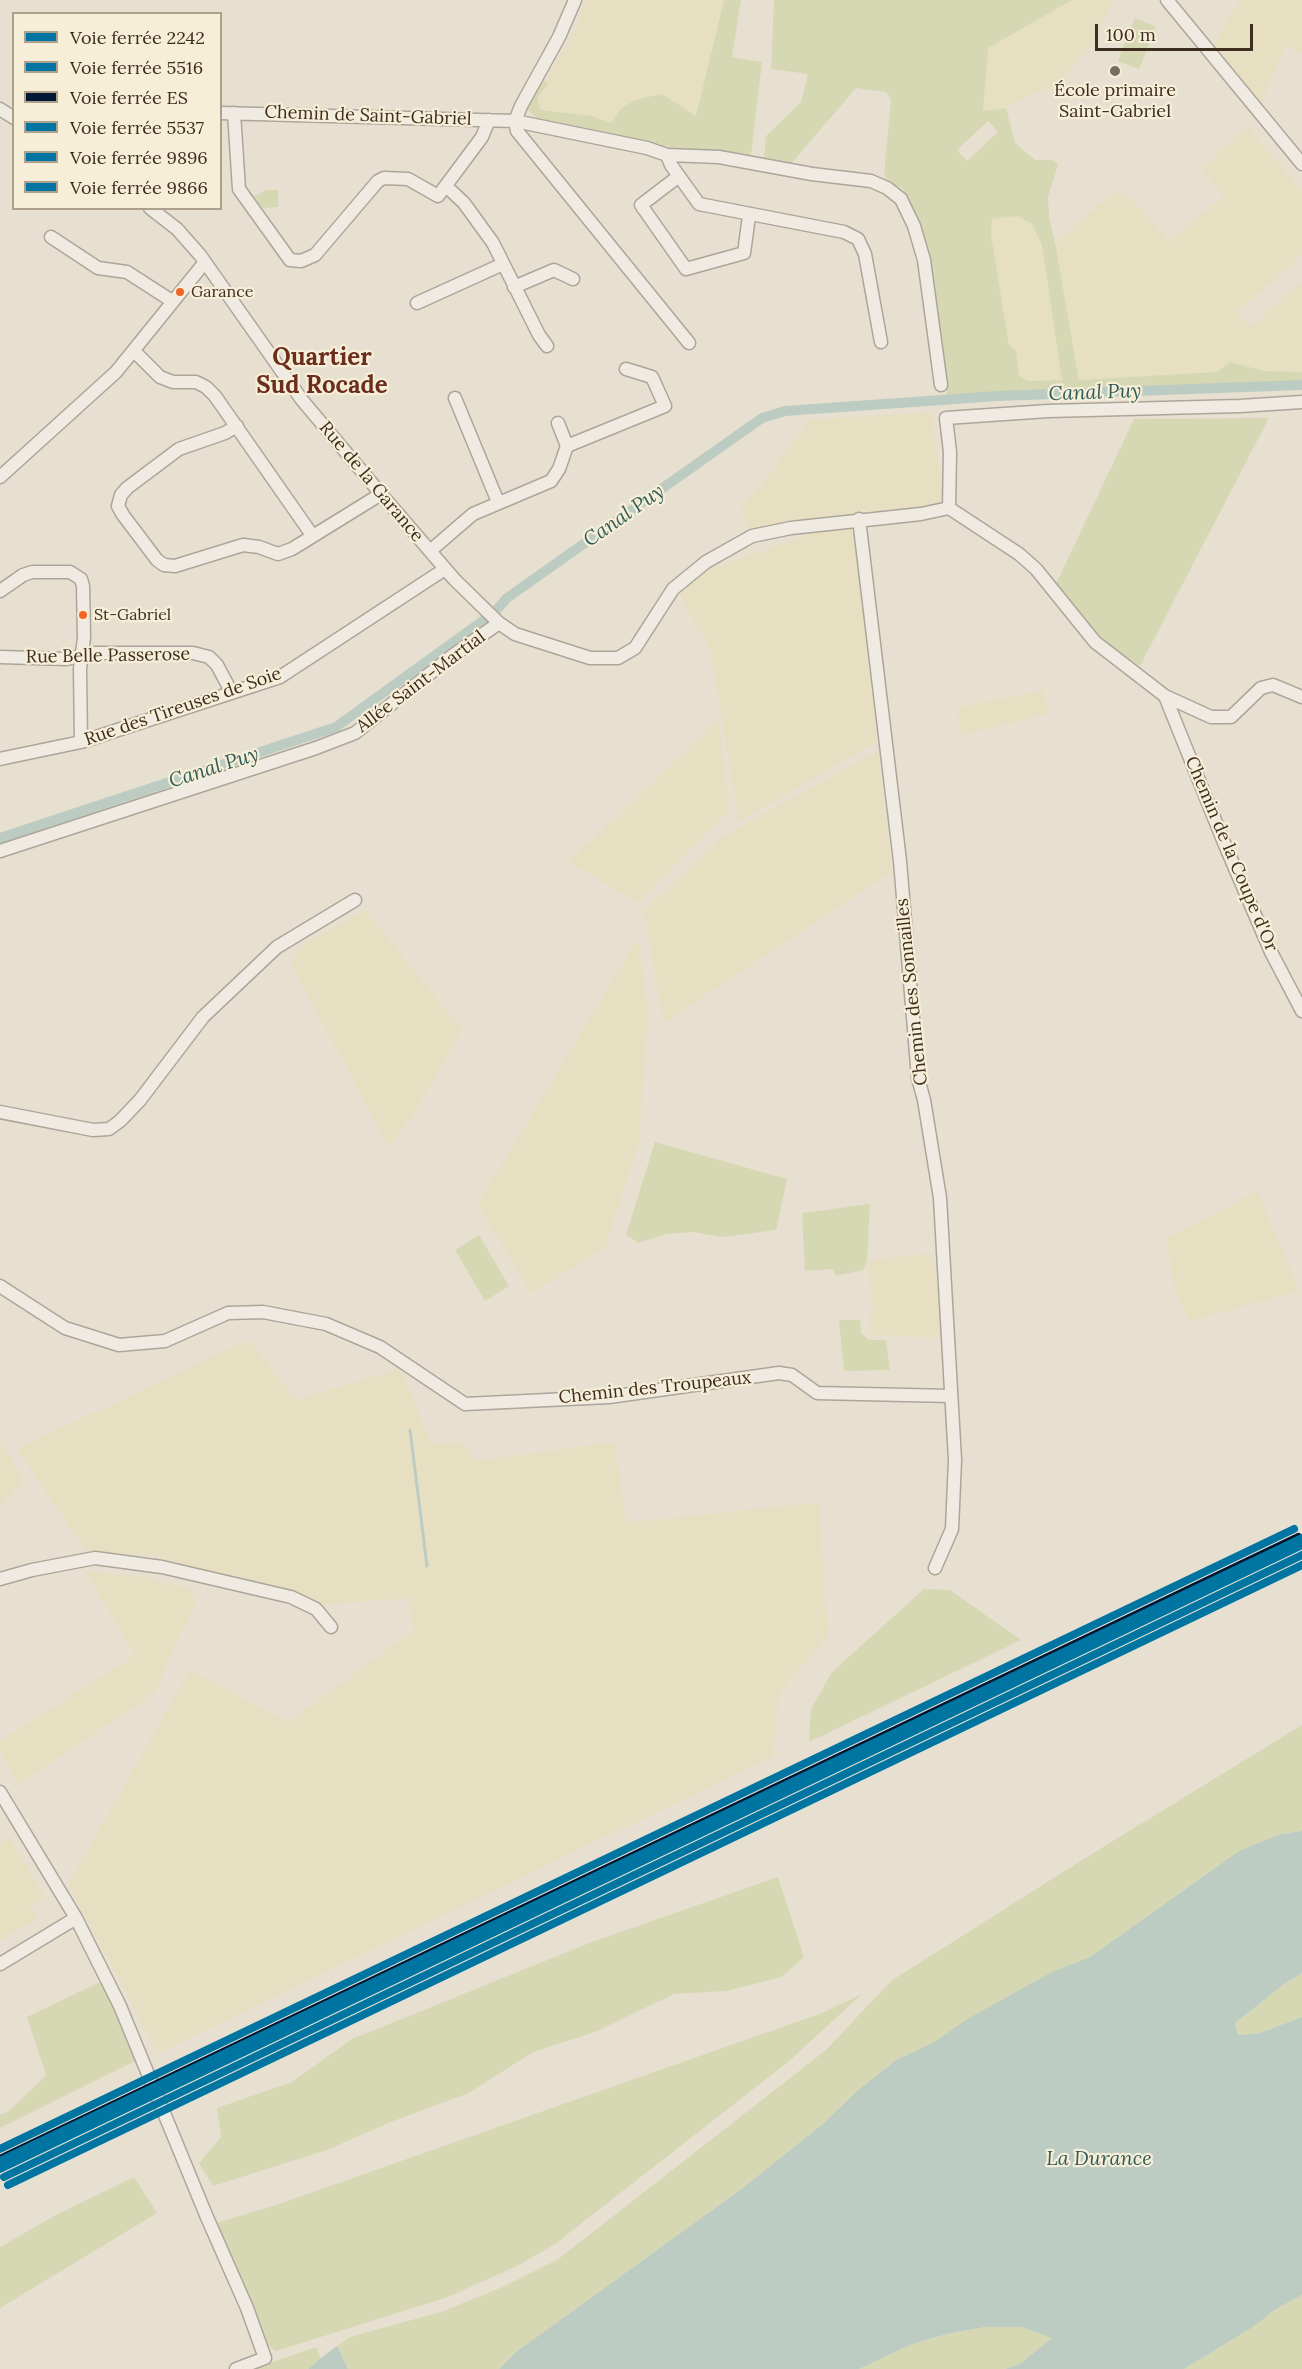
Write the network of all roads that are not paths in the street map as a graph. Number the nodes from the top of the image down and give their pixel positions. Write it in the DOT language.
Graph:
graph roads {
  1 [pos="575,0"];
  2 [pos="1167,0"];
  3 [pos="222,113"];
  4 [pos="234,113"];
  5 [pos="489,120"];
  6 [pos="515,121"];
  7 [pos="667,155"];
  8 [pos="1302,164"];
  9 [pos="679,176"];
  10 [pos="447,186"];
  11 [pos="153,210"];
  12 [pos="750,216"];
  13 [pos="51,237"];
  14 [pos="205,262"];
  15 [pos="503,264"];
  16 [pos="573,279"];
  17 [pos="514,288"];
  18 [pos="172,301"];
  19 [pos="417,303"];
  20 [pos="881,342"];
  21 [pos="689,343"];
  22 [pos="547,346"];
  23 [pos="134,351"];
  24 [pos="626,369"];
  25 [pos="941,385"];
  26 [pos="455,398"];
  27 [pos="1302,402"];
  28 [pos="558,423"];
  29 [pos="237,426"];
  30 [pos="567,446"];
  31 [pos="0,477"];
  32 [pos="381,494"];
  33 [pos="498,502"];
  34 [pos="949,508"];
  35 [pos="859,519"];
  36 [pos="312,536"];
  37 [pos="430,551"];
  38 [pos="445,569"];
  39 [pos="0,591"];
  40 [pos="493,617"];
  41 [pos="81,656"];
  42 [pos="0,657"];
  43 [pos="232,693"];
  44 [pos="1165,696"];
  45 [pos="1302,697"];
  46 [pos="81,742"];
  47 [pos="0,759"];
  48 [pos="0,850"];
  49 [pos="355,900"];
  50 [pos="1302,1011"];
  51 [pos="0,1112"];
  52 [pos="0,1286"];
  53 [pos="951,1396"];
  54 [pos="935,1568"];
  55 [pos="0,1579"];
  56 [pos="331,1627"];
  57 [pos="0,1792"];
  58 [pos="76,1918"];
  59 [pos="0,1964"];
  60 [pos="236,2369"];
  1 -- 6 [label="street"];
  2 -- 8 [label="street"];
  3 -- 4 [label="street, Chemin de Saint-Gabriel"];
  4 -- 5 [label="street, Chemin de Saint-Gabriel"];
  4 -- 10 [label="street"];
  5 -- 6 [label="street, Chemin de Saint-Gabriel"];
  5 -- 10 [label="street"];
  6 -- 7 [label="street, Chemin de Saint-Gabriel"];
  6 -- 21 [label="street"];
  7 -- 9 [label="street"];
  7 -- 25 [label="street, Chemin de Saint-Gabriel"];
  9 -- 12 [label="street"];
  9 -- 12 [label="street"];
  10 -- 15 [label="street"];
  11 -- 14 [label="street, Rue de la Garance"];
  12 -- 20 [label="street"];
  13 -- 18 [label="street"];
  14 -- 18 [label="street"];
  14 -- 32 [label="street, Rue de la Garance"];
  15 -- 17 [label="street"];
  15 -- 19 [label="street"];
  16 -- 17 [label="street"];
  17 -- 22 [label="street"];
  18 -- 23 [label="street"];
  23 -- 29 [label="street"];
  23 -- 31 [label="street"];
  24 -- 30 [label="street"];
  26 -- 33 [label="street"];
  27 -- 34 [label="street"];
  28 -- 30 [label="street"];
  29 -- 36 [label="street"];
  29 -- 36 [label="street"];
  30 -- 33 [label="street"];
  32 -- 36 [label="street"];
  32 -- 37 [label="street, Rue de la Garance"];
  33 -- 37 [label="street"];
  34 -- 35 [label="street"];
  34 -- 44 [label="street"];
  35 -- 40 [label="street, Rue de la Garance"];
  35 -- 53 [label="street, Chemin des Sonnailles"];
  37 -- 38 [label="street, Rue de la Garance"];
  38 -- 40 [label="street, Rue de la Garance"];
  38 -- 43 [label="street, Rue des Tireuses de Soie"];
  39 -- 41 [label="street"];
  40 -- 48 [label="street, Allée Saint-Martial"];
  41 -- 42 [label="street, Rue Belle Passerose"];
  41 -- 43 [label="street, Rue Belle Passerose"];
  41 -- 46 [label="street"];
  43 -- 46 [label="street, Rue des Tireuses de Soie"];
  44 -- 45 [label="street"];
  44 -- 50 [label="street, Chemin de la Coupe d'Or"];
  46 -- 47 [label="street, Rue des Tireuses de Soie"];
  49 -- 51 [label="street"];
  52 -- 53 [label="street, Chemin des Troupeaux"];
  53 -- 54 [label="street, Chemin des Sonnailles"];
  55 -- 56 [label="street"];
  57 -- 58 [label="street"];
  58 -- 59 [label="street"];
  58 -- 60 [label="street"];
}
